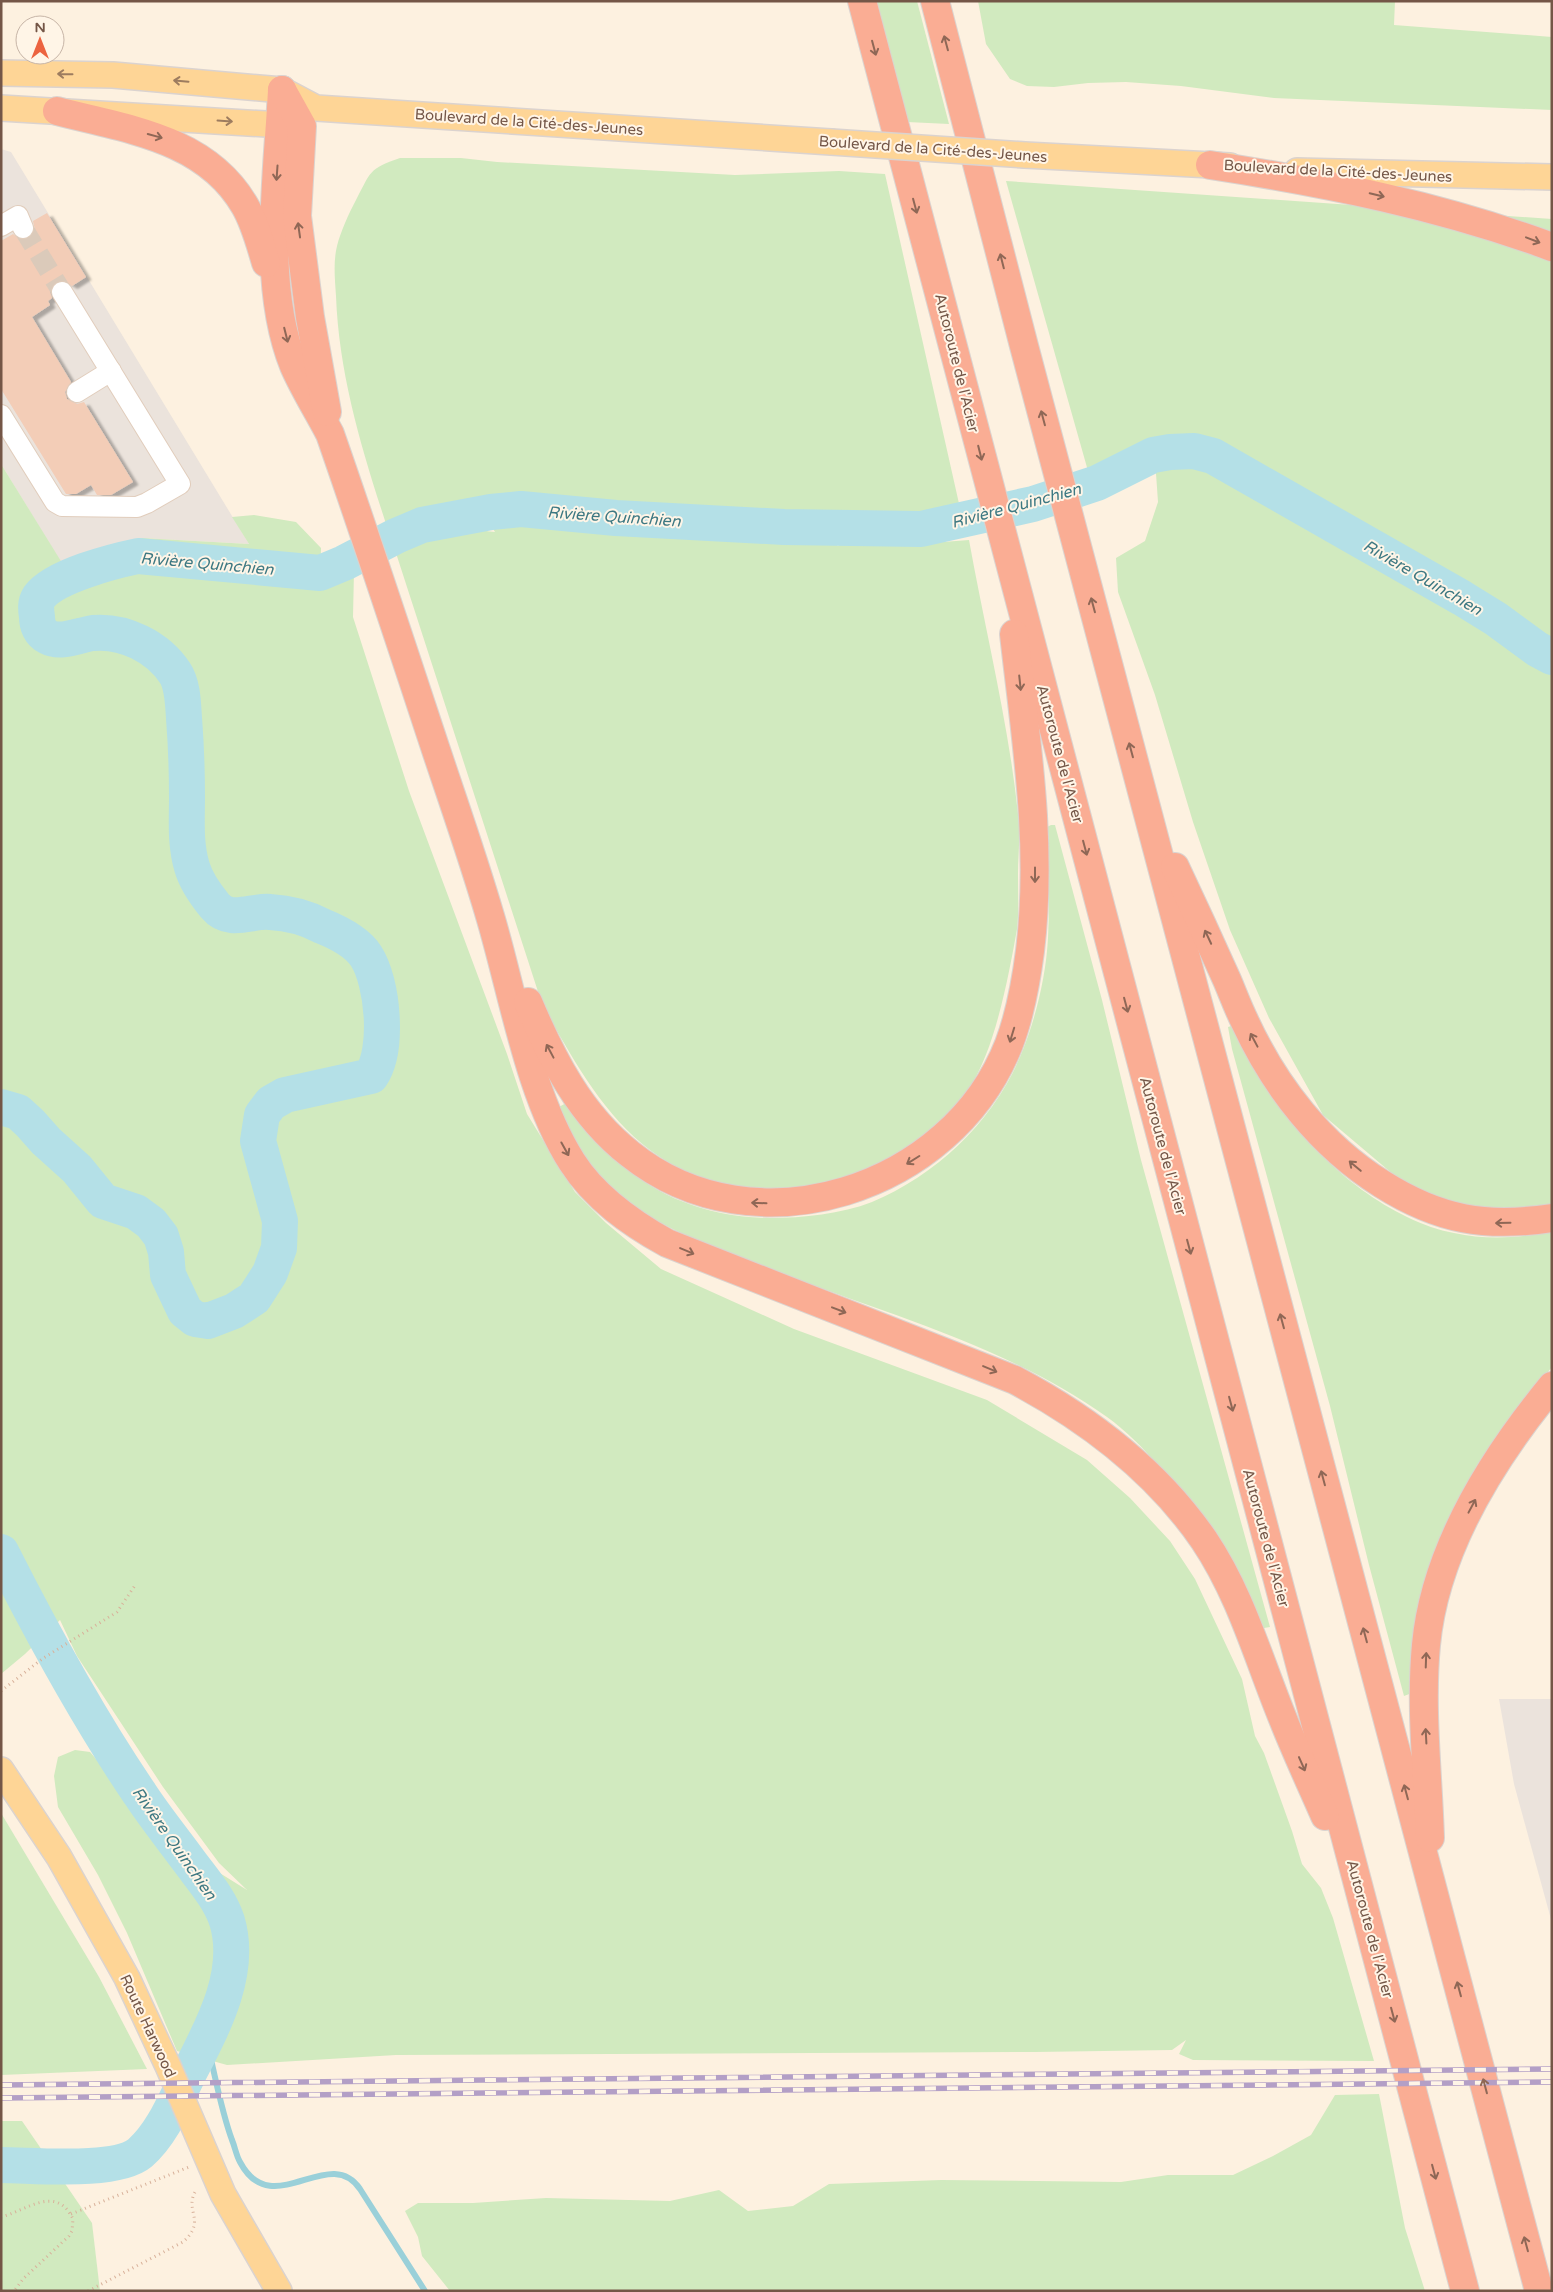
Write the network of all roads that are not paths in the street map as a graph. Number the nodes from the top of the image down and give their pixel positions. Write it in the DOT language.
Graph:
graph roads {
  1 [pos="862,1"];
  2 [pos="935,1"];
  3 [pos="1,73"];
  4 [pos="282,90"];
  5 [pos="1,108"];
  6 [pos="57,111"];
  7 [pos="299,120"];
  8 [pos="1210,165"];
  9 [pos="1552,177"];
  10 [pos="1,226"];
  11 [pos="23,228"];
  12 [pos="1552,247"];
  13 [pos="62,292"];
  14 [pos="279,302"];
  15 [pos="111,371"];
  16 [pos="77,392"];
  17 [pos="1,415"];
  18 [pos="330,434"];
  19 [pos="1003,539"];
  20 [pos="1144,797"];
  21 [pos="490,916"];
  22 [pos="1552,1218"];
  23 [pos="1552,1386"];
  24 [pos="1,1770"];
  25 [pos="1433,1890"];
  26 [pos="1363,1900"];
  27 [pos="279,2291"];
  28 [pos="1465,2291"];
  29 [pos="1538,2291"];
  1 -- 19 [label="highway, Autoroute de l'Acier, one-way"];
  20 -- 2 [label="highway, one-way"];
  4 -- 3 [label="main road, one-way"];
  4 -- 7 [label="highway"];
  5 -- 6 [label="main road, Boulevard de la Cité-des-Jeunes"];
  6 -- 7 [label="main road, Boulevard de la Cité-des-Jeunes, one-way"];
  6 -- 14 [label="highway, one-way"];
  7 -- 8 [label="main road, Boulevard de la Cité-des-Jeunes, bridge"];
  7 -- 14 [label="highway, one-way"];
  18 -- 7 [label="highway, one-way"];
  8 -- 9 [label="main road, Boulevard de la Cité-des-Jeunes"];
  8 -- 12 [label="highway, one-way"];
  10 -- 11 [label="lane"];
  13 -- 15 [label="lane"];
  14 -- 18 [label="highway, one-way"];
  15 -- 16 [label="lane"];
  15 -- 17 [label="lane"];
  18 -- 21 [label="highway"];
  19 -- 21 [label="highway, one-way"];
  19 -- 26 [label="highway, Autoroute de l'Acier, one-way"];
  22 -- 20 [label="highway, one-way"];
  25 -- 20 [label="highway, one-way"];
  21 -- 26 [label="highway, one-way"];
  25 -- 23 [label="highway, one-way"];
  24 -- 27 [label="main road, Route Harwood"];
  29 -- 25 [label="highway, one-way"];
  26 -- 28 [label="highway, Autoroute de l'Acier, one-way"];
}
